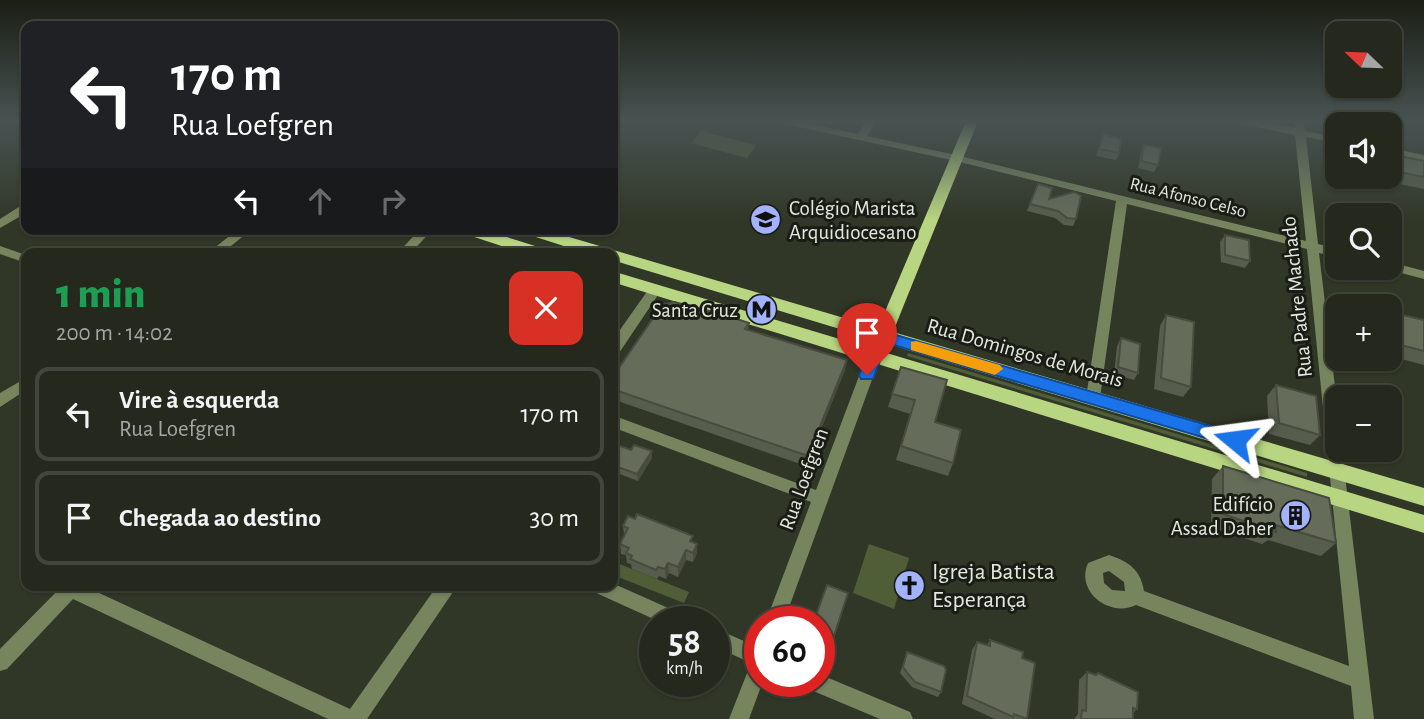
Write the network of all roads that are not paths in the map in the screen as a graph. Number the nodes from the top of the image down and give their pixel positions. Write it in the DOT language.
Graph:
graph roads {
  1 [pos="939,155"];
  2 [pos="957,155"];
  3 [pos="1303,155"];
  4 [pos="956,158"];
  5 [pos="1122,200"];
  6 [pos="21,211"];
  7 [pos="0,224"];
  8 [pos="238,235"];
  9 [pos="421,235"];
  10 [pos="483,235"];
  11 [pos="545,235"];
  12 [pos="1312,247"];
  13 [pos="222,248"];
  14 [pos="409,248"];
  15 [pos="523,248"];
  16 [pos="587,248"];
  17 [pos="0,250"];
  18 [pos="1325,250"];
  19 [pos="21,257"];
  20 [pos="618,257"];
  21 [pos="1402,269"];
  22 [pos="1424,275"];
  23 [pos="618,278"];
  24 [pos="656,289"];
  25 [pos="882,336"];
  26 [pos="618,343"];
  27 [pos="874,355"];
  28 [pos="21,386"];
  29 [pos="1093,398"];
  30 [pos="0,401"];
  31 [pos="618,423"];
  32 [pos="1335,470"];
  33 [pos="1338,497"];
  34 [pos="1424,497"];
  35 [pos="821,499"];
  36 [pos="1424,524"];
  37 [pos="70,591"];
  38 [pos="79,591"];
  39 [pos="445,591"];
  40 [pos="611,591"];
  41 [pos="1133,596"];
  42 [pos="645,606"];
  43 [pos="781,606"];
  44 [pos="0,662"];
  45 [pos="1359,679"];
  46 [pos="835,690"];
  47 [pos="747,697"];
  48 [pos="350,719"];
  49 [pos="355,719"];
  50 [pos="739,719"];
  51 [pos="903,719"];
  52 [pos="1364,719"];
  1 -- 4 [label="street, Rua Afonso Celso"];
  2 -- 4 [label="main road, Rua Loefgren"];
  3 -- 12 [label="street, Rua Padre Machado"];
  4 -- 5 [label="street, Rua Afonso Celso"];
  4 -- 25 [label="main road, Rua Loefgren"];
  5 -- 12 [label="street, Rua Afonso Celso"];
  5 -- 29 [label="street"];
  6 -- 7 [label="street"];
  8 -- 13 [label="street"];
  9 -- 14 [label="street"];
  10 -- 15 [label="main road"];
  11 -- 16 [label="main road"];
  12 -- 18 [label="street, Rua Afonso Celso"];
  12 -- 32 [label="street, Rua Padre Machado"];
  17 -- 19 [label="street"];
  20 -- 25 [label="main road, Rua Domingos de Morais"];
  21 -- 22 [label="street"];
  23 -- 24 [label="main road"];
  24 -- 26 [label="street"];
  24 -- 27 [label="main road"];
  25 -- 27 [label="main road, Rua Loefgren"];
  25 -- 29 [label="main road, Rua Domingos de Morais"];
  27 -- 33 [label="main road"];
  27 -- 35 [label="street, Rua Loefgren"];
  28 -- 30 [label="street"];
  29 -- 32 [label="main road, Rua Domingos de Morais"];
  31 -- 35 [label="street"];
  32 -- 33 [label="street, Rua Padre Machado"];
  32 -- 34 [label="main road, Rua Domingos de Morais"];
  33 -- 36 [label="main road"];
  33 -- 45 [label="street, Rua Padre Machado"];
  35 -- 43 [label="street, Rua Loefgren"];
  37 -- 44 [label="street"];
  38 -- 48 [label="street"];
  39 -- 49 [label="street"];
  40 -- 42 [label="street"];
  41 -- 45 [label="street"];
  45 -- 52 [label="street, Rua Padre Machado"];
  46 -- 51 [label="street"];
  47 -- 50 [label="street"];
}
